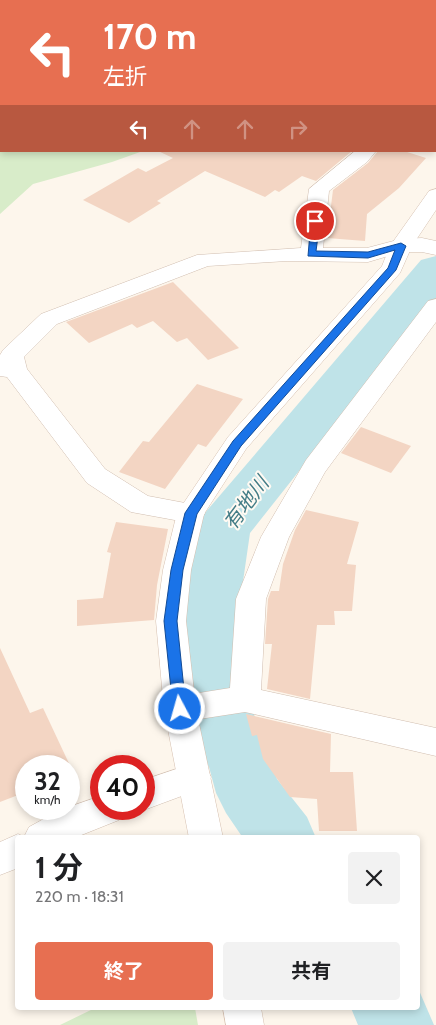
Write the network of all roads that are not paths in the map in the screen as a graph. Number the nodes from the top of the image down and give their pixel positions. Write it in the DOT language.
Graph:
graph roads {
  1 [pos="365,152"];
  2 [pos="436,195"];
  3 [pos="420,246"];
  4 [pos="311,254"];
  5 [pos="436,306"];
  6 [pos="7,369"];
  7 [pos="191,513"];
  8 [pos="244,699"];
  9 [pos="180,709"];
  10 [pos="436,742"];
  11 [pos="194,777"];
  12 [pos="155,791"];
  13 [pos="90,815"];
  14 [pos="46,835"];
  15 [pos="205,835"];
  16 [pos="15,852"];
  17 [pos="0,859"];
  18 [pos="242,1010"];
  19 [pos="246,1025"];
  1 -- 4 [label="street"];
  2 -- 3 [label="street"];
  3 -- 4 [label="street"];
  3 -- 7 [label="street"];
  4 -- 6 [label="street"];
  5 -- 8 [label="street"];
  6 -- 7 [label="street"];
  7 -- 9 [label="street"];
  8 -- 9 [label="street"];
  8 -- 10 [label="street"];
  9 -- 11 [label="street"];
  11 -- 12 [label="street"];
  11 -- 15 [label="street"];
  13 -- 14 [label="street"];
  16 -- 17 [label="street"];
  18 -- 19 [label="street"];
}
